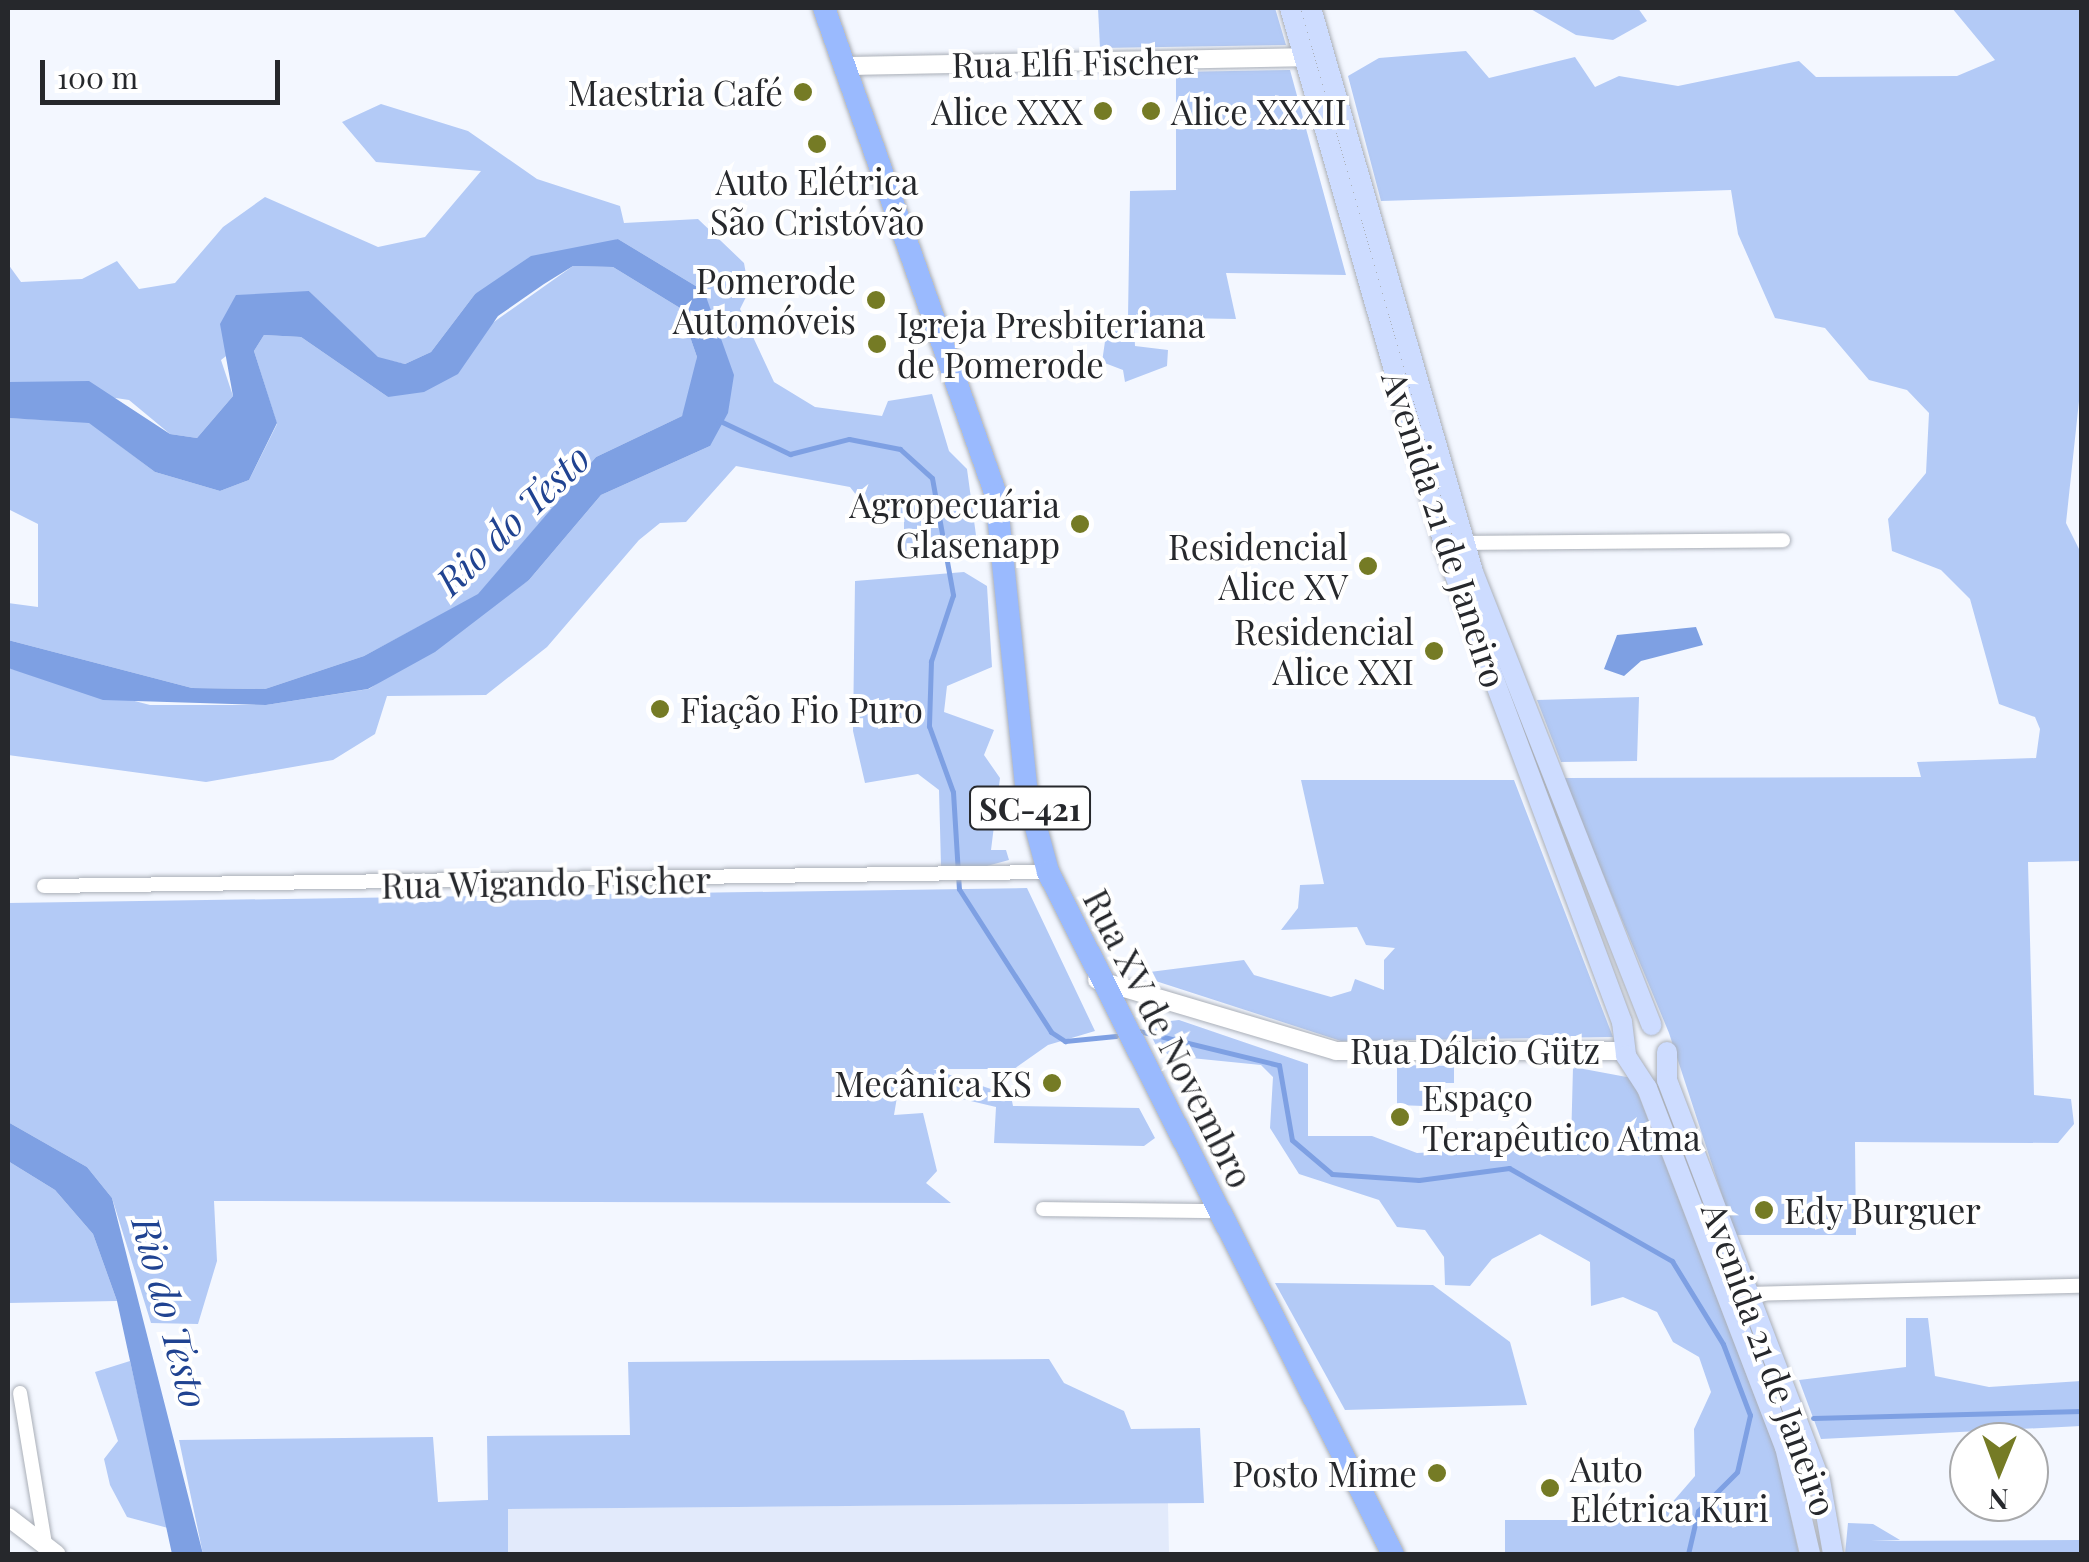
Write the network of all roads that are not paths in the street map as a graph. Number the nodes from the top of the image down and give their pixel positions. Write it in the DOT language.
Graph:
graph roads {
  1 [pos="824,8"];
  2 [pos="1290,8"];
  3 [pos="1311,8"];
  4 [pos="1304,57"];
  5 [pos="845,66"];
  6 [pos="1783,540"];
  7 [pos="1464,542"];
  8 [pos="1048,872"];
  9 [pos="44,886"];
  10 [pos="1096,980"];
  11 [pos="1651,1025"];
  12 [pos="1628,1052"];
  13 [pos="1667,1052"];
  14 [pos="1043,1209"];
  15 [pos="1216,1211"];
  16 [pos="2081,1286"];
  17 [pos="1750,1294"];
  18 [pos="1727,1295"];
  19 [pos="20,1393"];
  20 [pos="1804,1508"];
  21 [pos="1827,1508"];
  22 [pos="8,1517"];
  23 [pos="50,1550"];
  24 [pos="1393,1554"];
  25 [pos="1810,1554"];
  26 [pos="1833,1554"];
  1 -- 5 [label="main road, Rua XV de Novembro / SC-421"];
  2 -- 4 [label="main road, Avenida 21 de Janeiro"];
  3 -- 7 [label="main road, Avenida 21 de Janeiro"];
  4 -- 5 [label="street, Rua Elfi Fischer"];
  4 -- 12 [label="main road, Avenida 21 de Janeiro"];
  5 -- 8 [label="main road, Rua XV de Novembro / SC-421"];
  6 -- 7 [label="street"];
  7 -- 11 [label="main road, Avenida 21 de Janeiro"];
  8 -- 9 [label="street, Rua Wigando Fischer"];
  8 -- 10 [label="main road, Rua XV de Novembro / SC-421"];
  10 -- 12 [label="street, Rua Dálcio Gütz"];
  10 -- 15 [label="main road, Rua XV de Novembro / SC-421"];
  11 -- 12 [label="main road"];
  11 -- 13 [label="main road, Avenida 21 de Janeiro"];
  12 -- 13 [label="main road"];
  12 -- 18 [label="main road, Avenida 21 de Janeiro"];
  13 -- 17 [label="main road, Avenida 21 de Janeiro"];
  14 -- 15 [label="street"];
  15 -- 24 [label="main road, Rua XV de Novembro / SC-421"];
  16 -- 17 [label="street"];
  17 -- 18 [label="street"];
  17 -- 21 [label="main road, Avenida 21 de Janeiro"];
  18 -- 20 [label="main road, Avenida 21 de Janeiro"];
  19 -- 23 [label="street"];
  20 -- 21 [label="main road"];
  20 -- 25 [label="main road, Avenida 21 de Janeiro"];
  21 -- 26 [label="main road, Avenida 21 de Janeiro"];
  22 -- 23 [label="street"];
}
